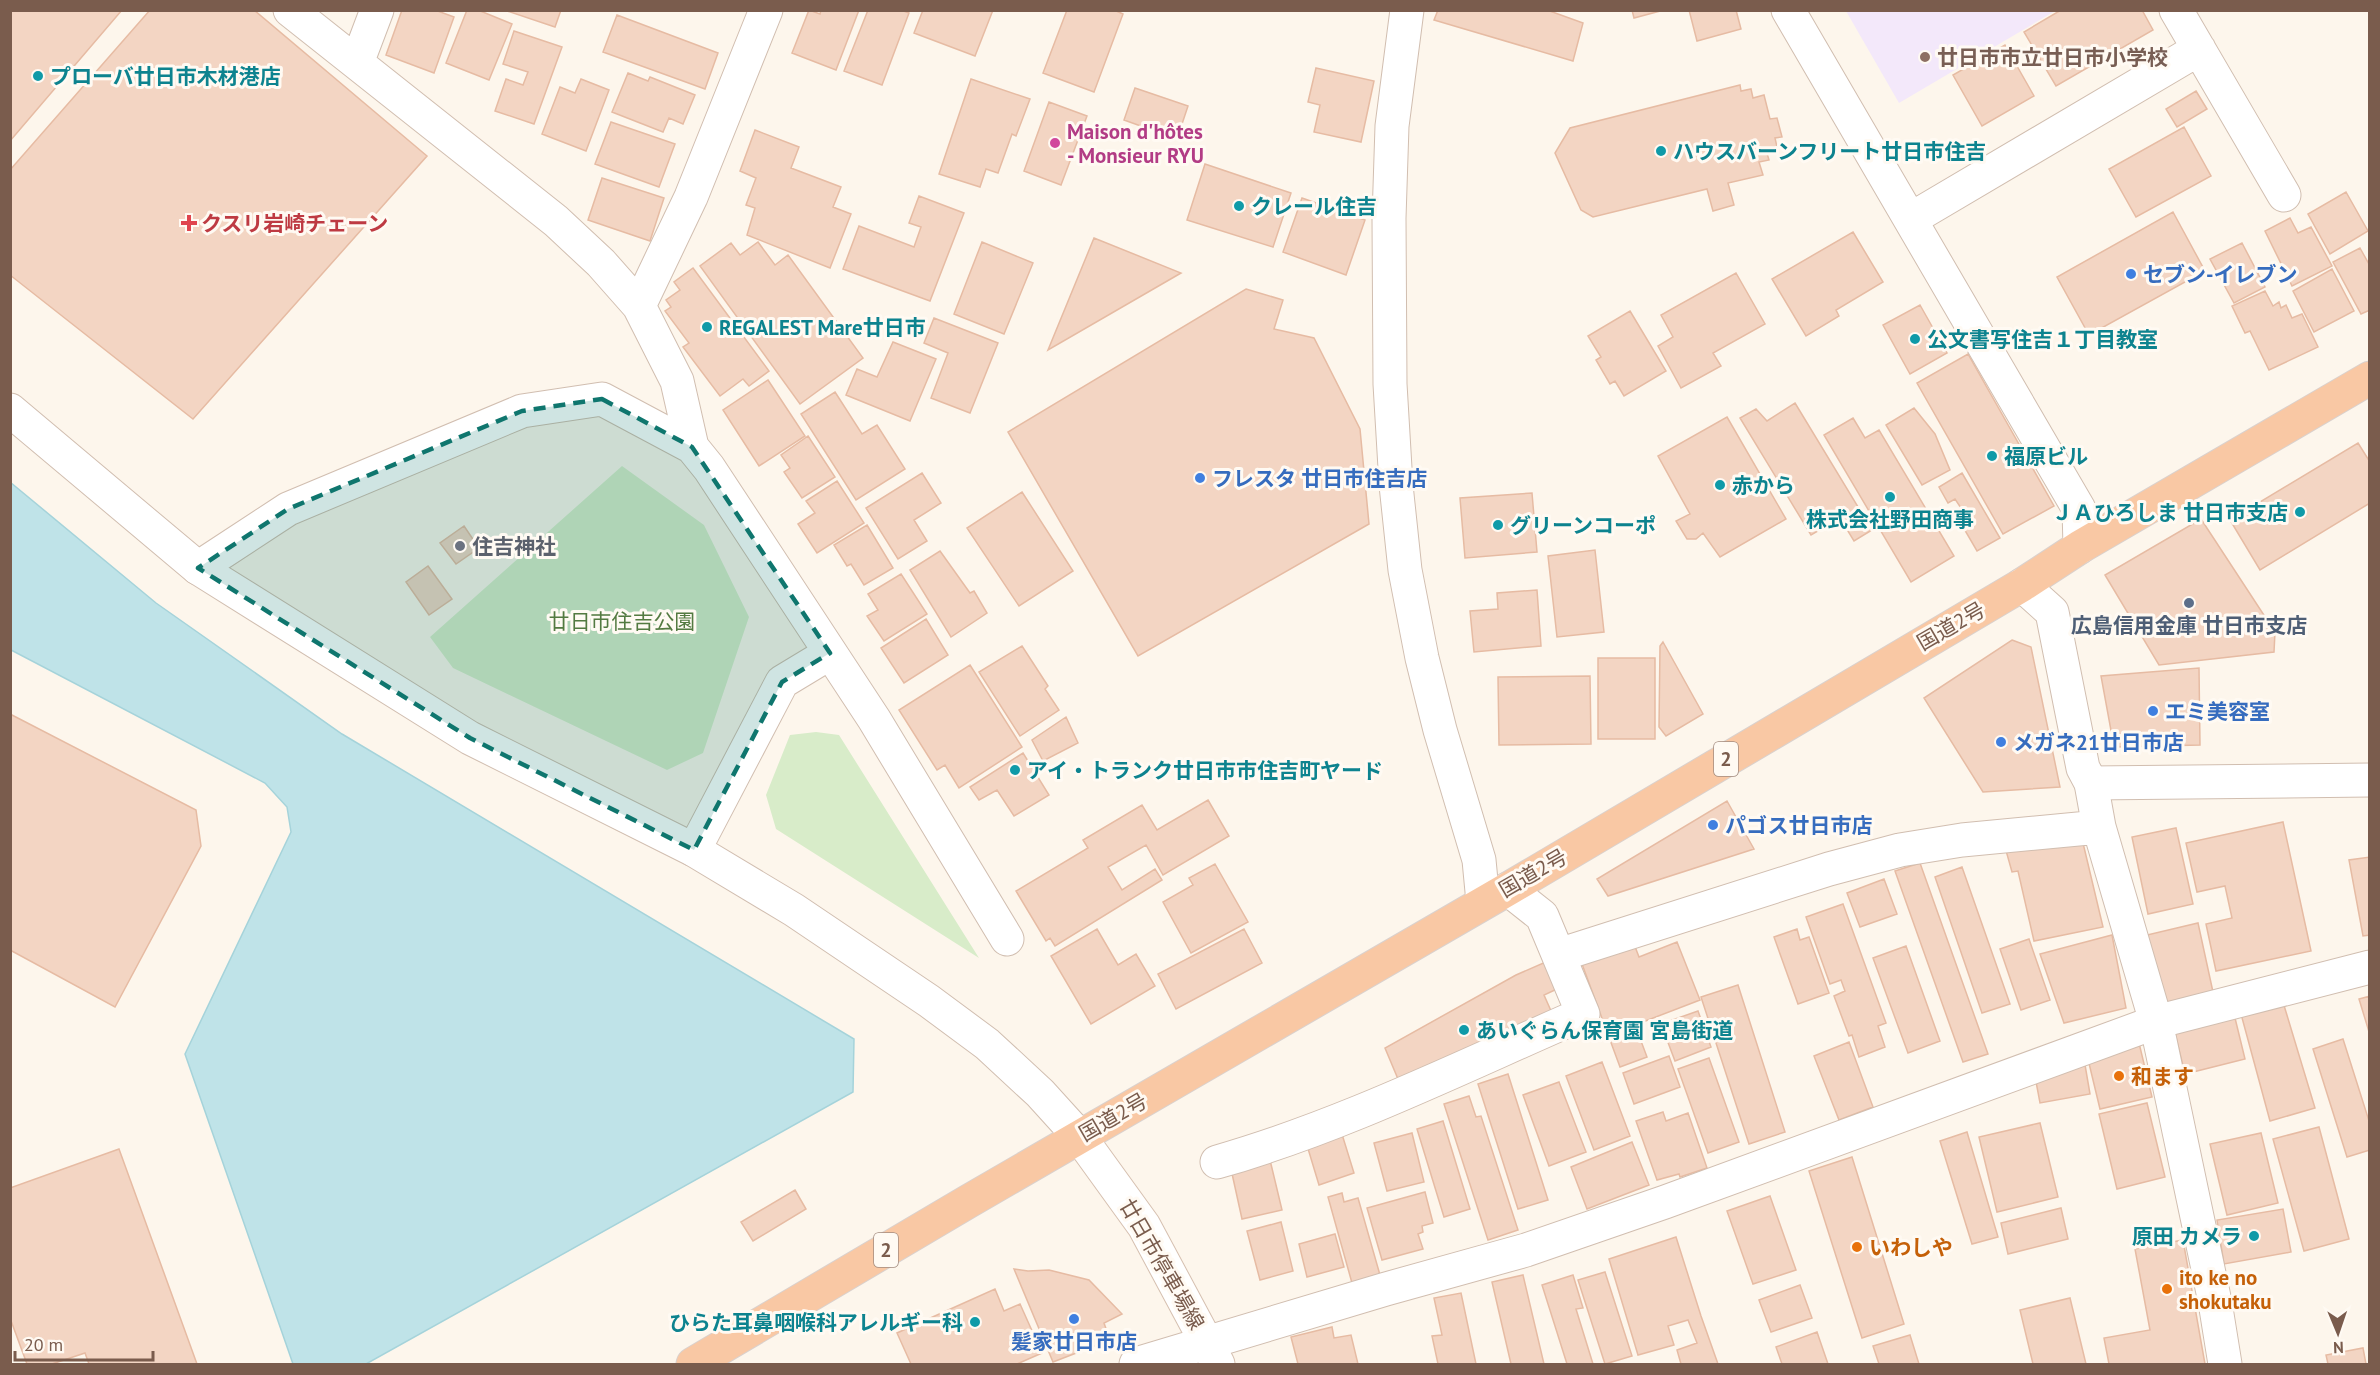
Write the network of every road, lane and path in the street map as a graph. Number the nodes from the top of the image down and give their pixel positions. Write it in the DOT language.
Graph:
graph roads {
  1 [pos="290,10"];
  2 [pos="377,10"];
  3 [pos="765,10"];
  4 [pos="1407,10"];
  5 [pos="1788,10"];
  6 [pos="2176,10"];
  7 [pos="2199,49"];
  8 [pos="357,63"];
  9 [pos="2284,195"];
  10 [pos="1911,219"];
  11 [pos="639,306"];
  12 [pos="2370,378"];
  13 [pos="10,410"];
  14 [pos="692,447"];
  15 [pos="2080,547"];
  16 [pos="198,568"];
  17 [pos="2022,585"];
  18 [pos="830,652"];
  19 [pos="2370,780"];
  20 [pos="2091,783"];
  21 [pos="2099,827"];
  22 [pos="694,850"];
  23 [pos="1495,896"];
  24 [pos="1007,939"];
  25 [pos="1559,955"];
  26 [pos="2370,966"];
  27 [pos="2156,1023"];
  28 [pos="1079,1136"];
  29 [pos="1217,1162"];
  30 [pos="1213,1353"];
  31 [pos="693,1365"];
  32 [pos="1136,1365"];
  33 [pos="2225,1365"];
  1 -- 8 [label="street"];
  2 -- 8 [label="street"];
  3 -- 11 [label="street"];
  4 -- 23 [label="street"];
  5 -- 10 [label="street"];
  6 -- 7 [label="street"];
  7 -- 9 [label="street"];
  7 -- 10 [label="street"];
  8 -- 11 [label="street"];
  10 -- 15 [label="street"];
  11 -- 14 [label="street"];
  12 -- 15 [label="highway, 国道2号 / 2"];
  13 -- 16 [label="street, 廿日市停車場線"];
  14 -- 16 [label="street"];
  14 -- 18 [label="street"];
  15 -- 17 [label="highway, 国道2号 / 2"];
  16 -- 22 [label="street, 廿日市停車場線"];
  17 -- 20 [label="street"];
  17 -- 23 [label="highway, 国道2号 / 2"];
  18 -- 22 [label="street"];
  18 -- 24 [label="street"];
  19 -- 20 [label="street"];
  20 -- 21 [label="street"];
  21 -- 25 [label="street"];
  21 -- 27 [label="street"];
  22 -- 28 [label="street, 廿日市停車場線"];
  23 -- 25 [label="street"];
  23 -- 28 [label="highway, 国道2号 / 2"];
  25 -- 29 [label="street"];
  26 -- 27 [label="street"];
  27 -- 30 [label="street"];
  27 -- 33 [label="street"];
  28 -- 30 [label="street, 廿日市停車場線"];
  28 -- 31 [label="highway, 国道2号 / 2"];
  30 -- 32 [label="street"];
}
